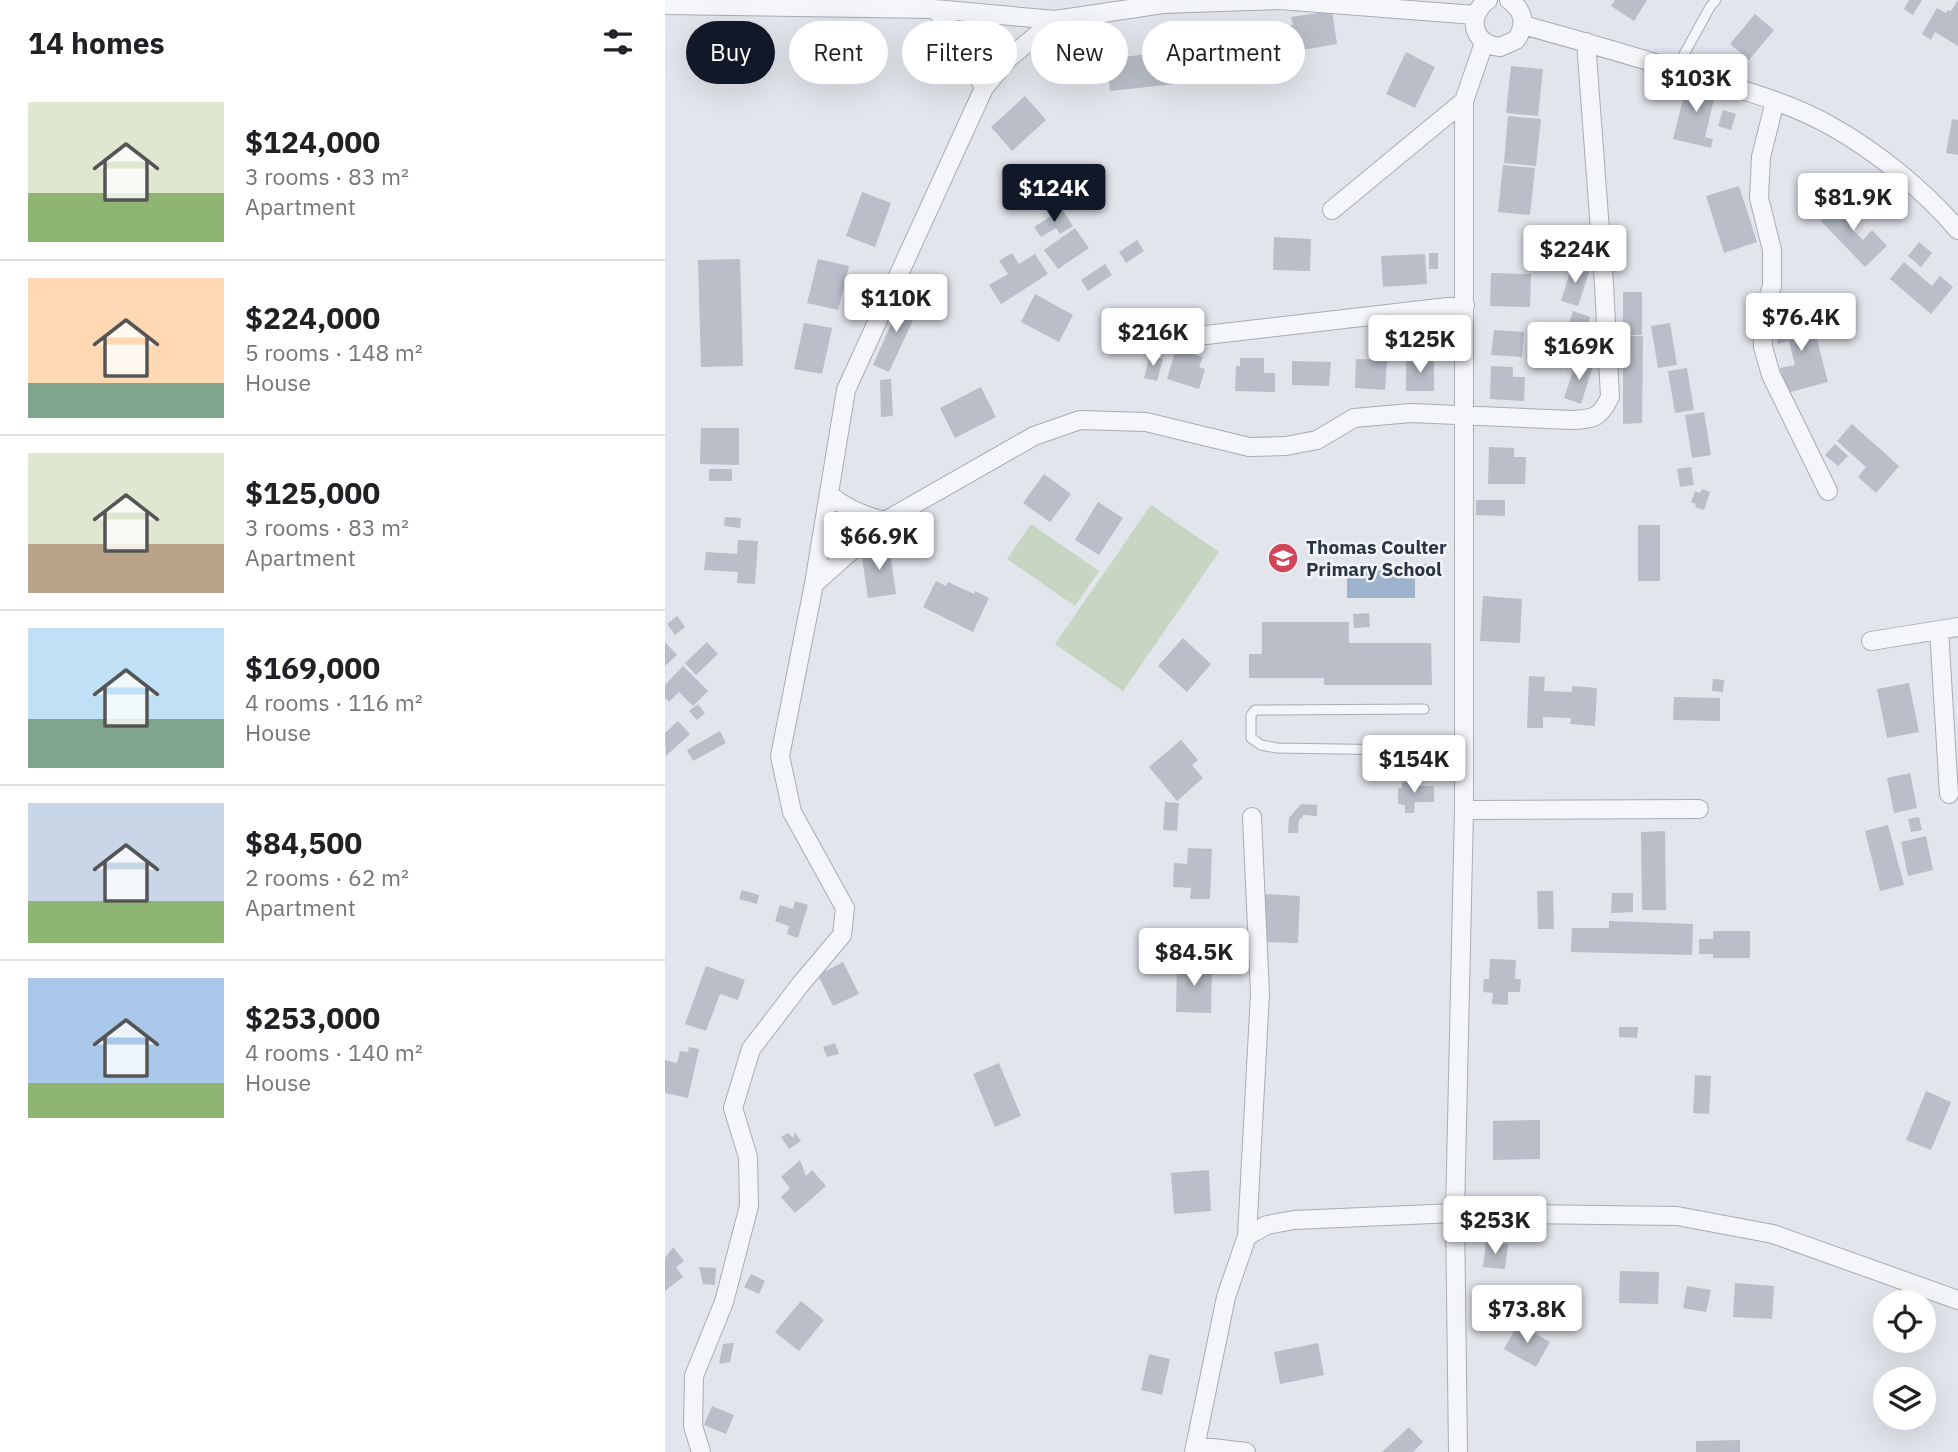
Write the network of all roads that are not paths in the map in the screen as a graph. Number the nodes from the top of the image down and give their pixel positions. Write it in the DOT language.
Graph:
graph roads {
  1 [pos="1488,0"];
  2 [pos="1509,0"];
  3 [pos="1716,0"];
  4 [pos="665,5"];
  5 [pos="935,9"];
  6 [pos="1475,15"];
  7 [pos="1055,20"];
  8 [pos="1523,25"];
  9 [pos="1586,42"];
  10 [pos="1484,43"];
  11 [pos="1676,69"];
  12 [pos="984,88"];
  13 [pos="1464,101"];
  14 [pos="1775,101"];
  15 [pos="1332,210"];
  16 [pos="1958,230"];
  17 [pos="1465,305"];
  18 [pos="1206,335"];
  19 [pos="1464,415"];
  20 [pos="1828,491"];
  21 [pos="829,495"];
  22 [pos="885,521"];
  23 [pos="814,584"];
  24 [pos="1958,627"];
  25 [pos="1939,630"];
  26 [pos="1871,641"];
  27 [pos="1424,709"];
  28 [pos="1464,751"];
  29 [pos="1949,794"];
  30 [pos="1699,809"];
  31 [pos="1464,810"];
  32 [pos="1252,817"];
  33 [pos="1455,1213"];
  34 [pos="1247,1236"];
  35 [pos="1958,1300"];
  36 [pos="1194,1449"];
  37 [pos="701,1452"];
  38 [pos="1247,1452"];
  39 [pos="1458,1452"];
  1 -- 6 [label="street"];
  2 -- 8 [label="street"];
  3 -- 11 [label="lane"];
  4 -- 5 [label="street"];
  5 -- 7 [label="street"];
  5 -- 12 [label="street"];
  6 -- 7 [label="street"];
  6 -- 10 [label="street"];
  7 -- 12 [label="street"];
  8 -- 9 [label="street"];
  8 -- 10 [label="street"];
  9 -- 11 [label="street"];
  9 -- 19 [label="street"];
  10 -- 13 [label="street"];
  11 -- 14 [label="street"];
  12 -- 21 [label="street"];
  13 -- 15 [label="street"];
  13 -- 17 [label="street"];
  14 -- 16 [label="street"];
  14 -- 20 [label="street"];
  17 -- 18 [label="street"];
  17 -- 19 [label="street"];
  19 -- 22 [label="street"];
  19 -- 28 [label="street"];
  21 -- 22 [label="street"];
  21 -- 23 [label="street"];
  22 -- 23 [label="street"];
  23 -- 37 [label="street"];
  24 -- 25 [label="street"];
  25 -- 26 [label="street"];
  25 -- 29 [label="street"];
  27 -- 28 [label="lane"];
  28 -- 31 [label="street"];
  30 -- 31 [label="street"];
  31 -- 33 [label="street"];
  32 -- 34 [label="street"];
  33 -- 34 [label="street"];
  33 -- 35 [label="street"];
  33 -- 39 [label="street"];
  34 -- 36 [label="street"];
  36 -- 38 [label="street"];
}
